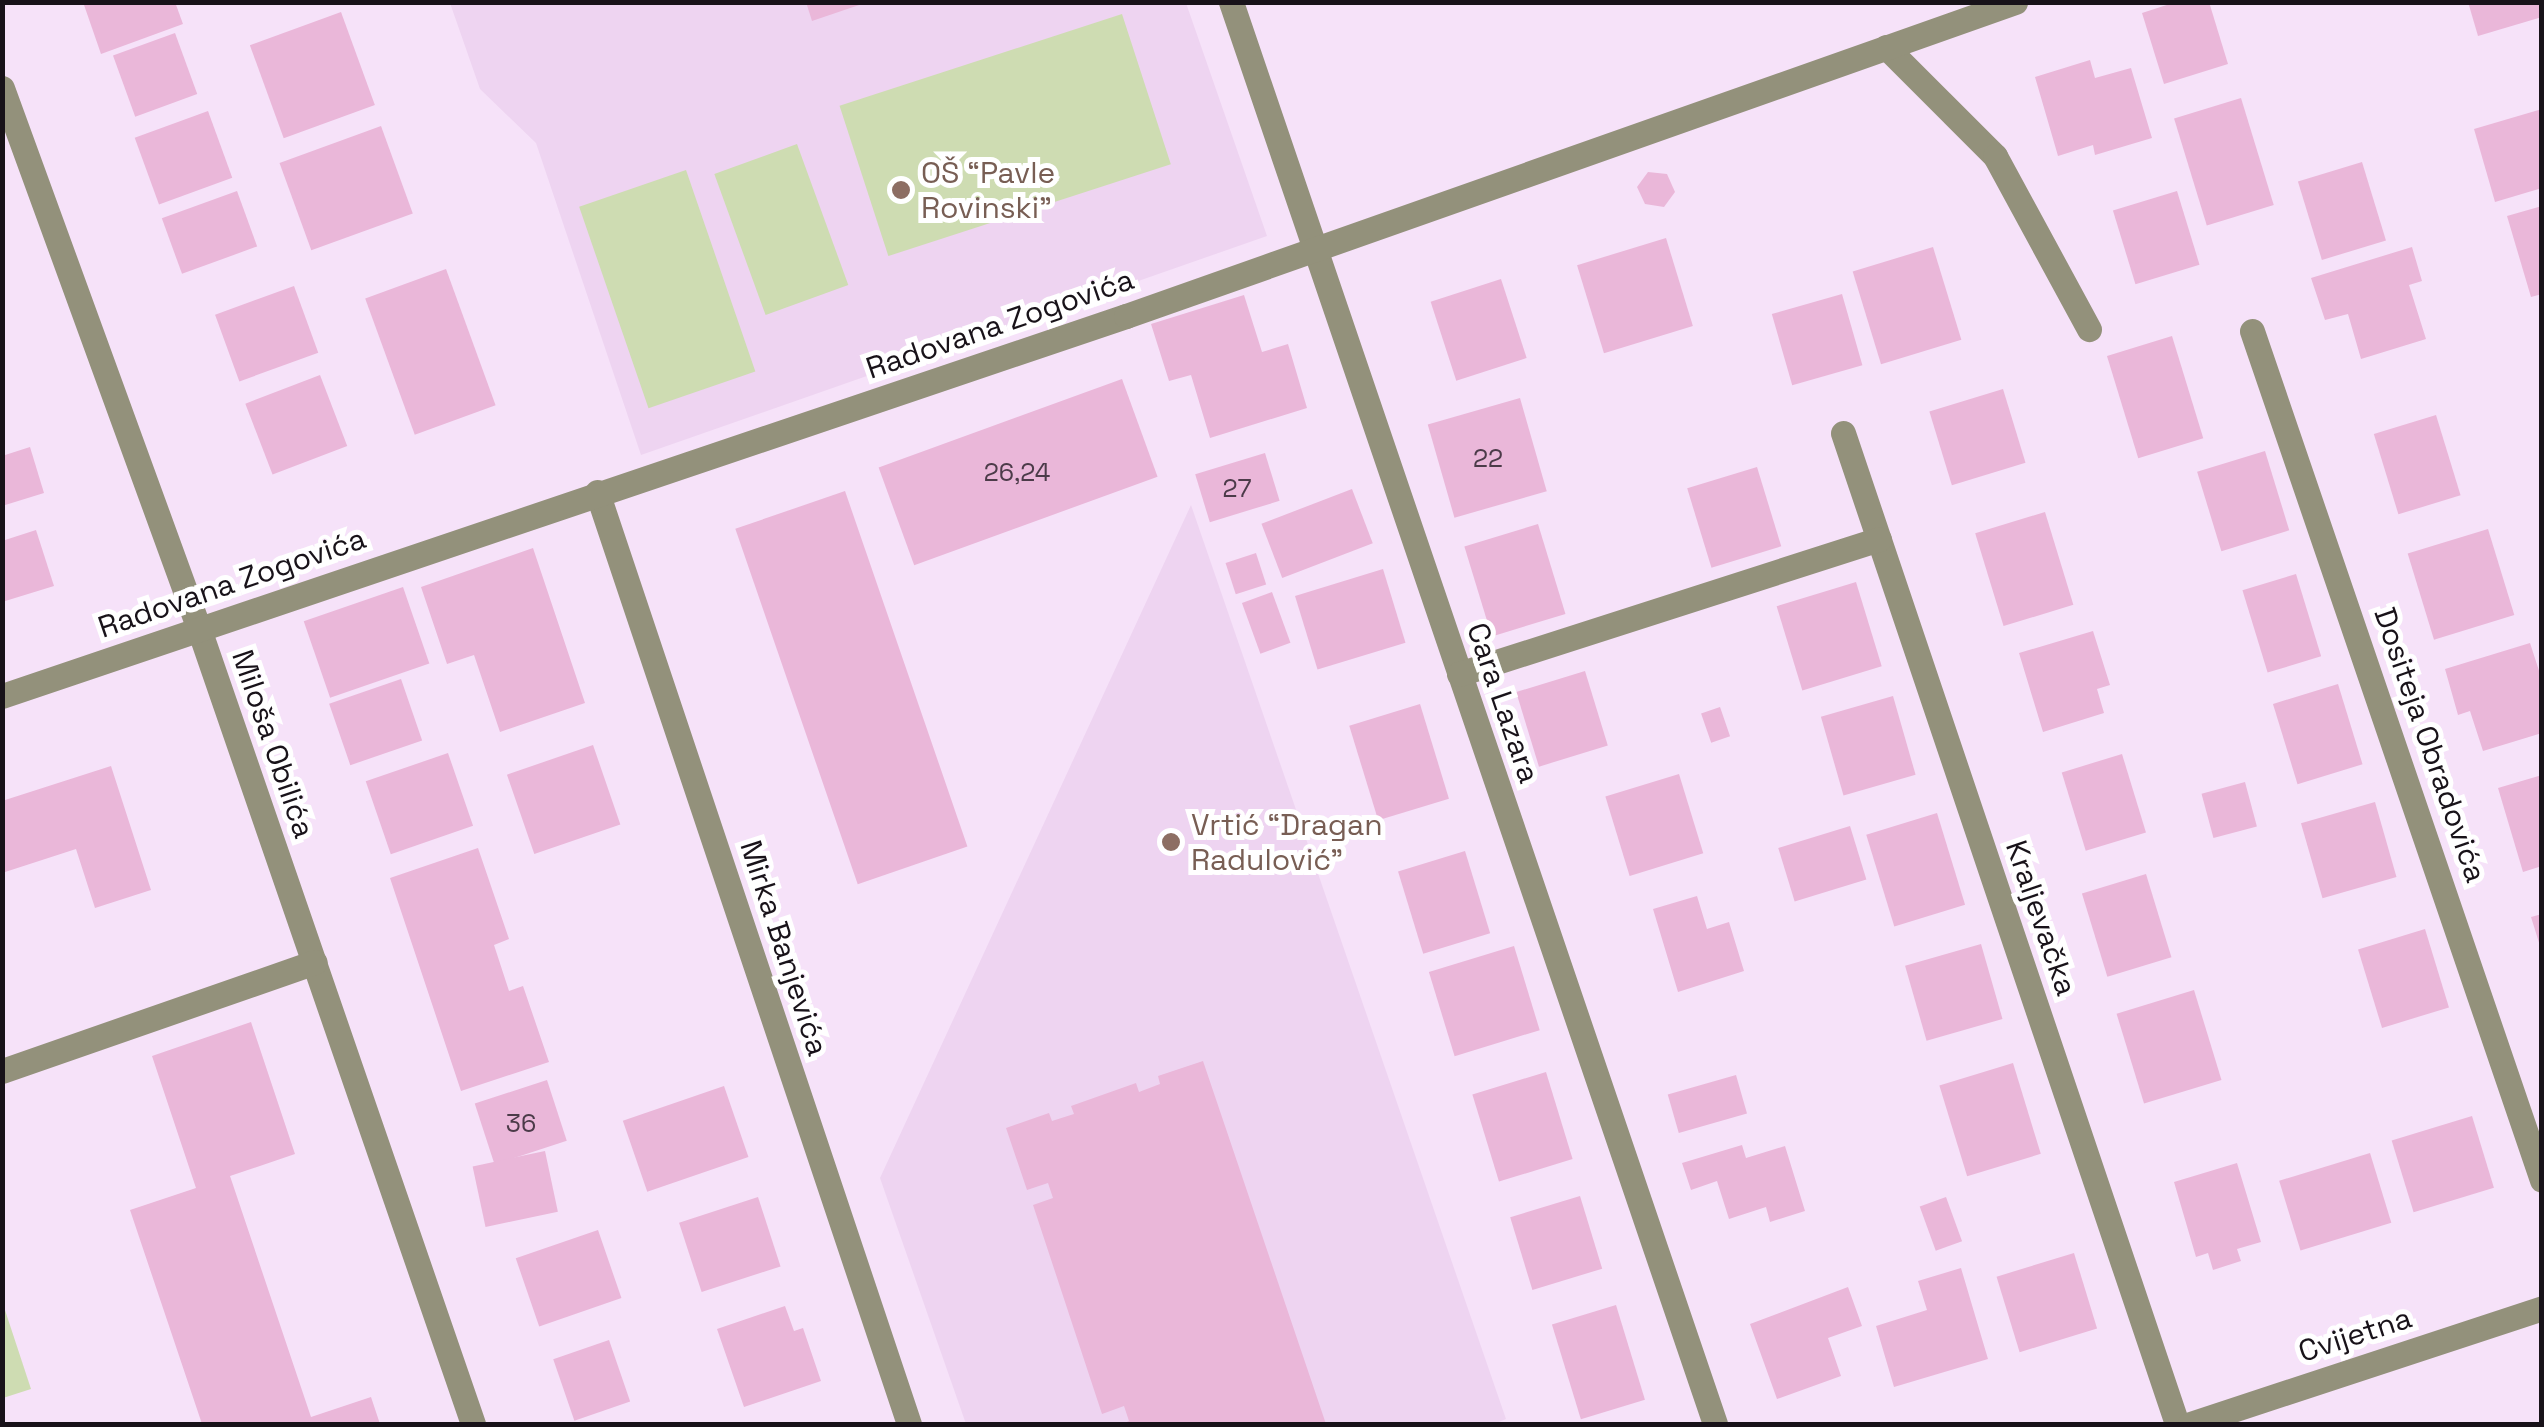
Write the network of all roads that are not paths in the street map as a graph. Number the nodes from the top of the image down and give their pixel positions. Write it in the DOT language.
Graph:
graph roads {
  1 [pos="1231,2"];
  2 [pos="2014,2"];
  3 [pos="1886,46"];
  4 [pos="2,88"];
  5 [pos="1312,245"];
  6 [pos="2088,329"];
  7 [pos="2252,331"];
  8 [pos="1844,433"];
  9 [pos="597,492"];
  10 [pos="1879,539"];
  11 [pos="199,629"];
  12 [pos="1459,674"];
  13 [pos="2,696"];
  14 [pos="315,962"];
  15 [pos="2,1071"];
  16 [pos="2542,1180"];
  17 [pos="2542,1308"];
  18 [pos="473,1424"];
  19 [pos="910,1424"];
  20 [pos="1715,1424"];
  21 [pos="2178,1424"];
  22 [pos="2190,1424"];
  1 -- 5 [label="street, Cara Lazara"];
  2 -- 3 [label="street, Radovana Zogovića"];
  3 -- 5 [label="street, Radovana Zogovića"];
  3 -- 6 [label="street"];
  4 -- 11 [label="street, Miloša Obilića"];
  5 -- 9 [label="street, Radovana Zogovića"];
  5 -- 12 [label="street, Cara Lazara"];
  7 -- 16 [label="street, Dositeja Obradovića"];
  8 -- 10 [label="street, Kraljevačka"];
  9 -- 11 [label="street, Radovana Zogovića"];
  9 -- 19 [label="street, Mirka Banjevića"];
  10 -- 12 [label="street"];
  10 -- 21 [label="street, Kraljevačka"];
  11 -- 13 [label="street, Radovana Zogovića"];
  11 -- 14 [label="street, Miloša Obilića"];
  12 -- 20 [label="street, Cara Lazara"];
  14 -- 15 [label="street"];
  14 -- 18 [label="street, Miloša Obilića"];
  17 -- 22 [label="street, Cvijetna"];
}
